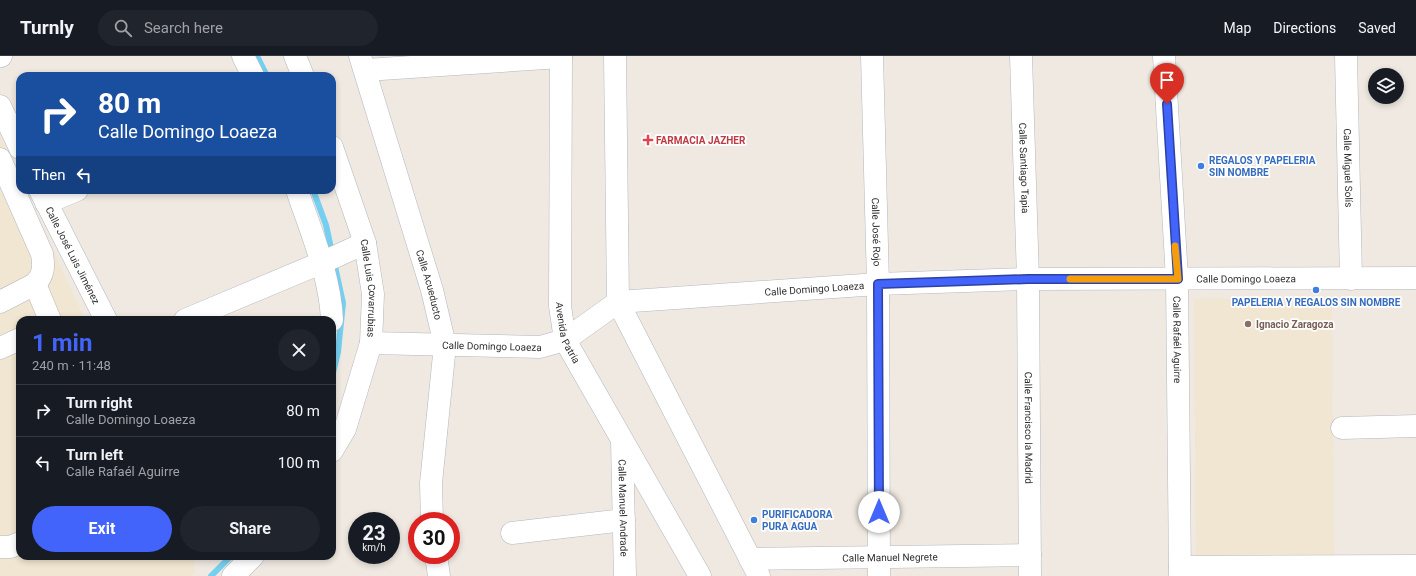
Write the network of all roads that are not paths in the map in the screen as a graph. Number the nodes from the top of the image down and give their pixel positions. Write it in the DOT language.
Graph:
graph roads {
  1 [pos="244,56"];
  2 [pos="295,56"];
  3 [pos="616,56"];
  4 [pos="872,56"];
  5 [pos="1021,56"];
  6 [pos="1164,56"];
  7 [pos="1346,56"];
  8 [pos="561,57"];
  9 [pos="363,63"];
  10 [pos="251,72"];
  11 [pos="301,72"];
  12 [pos="0,106"];
  13 [pos="16,140"];
  14 [pos="0,159"];
  15 [pos="336,190"];
  16 [pos="54,194"];
  17 [pos="299,194"];
  18 [pos="43,196"];
  19 [pos="342,254"];
  20 [pos="1416,278"];
  21 [pos="1028,279"];
  22 [pos="1178,279"];
  23 [pos="1351,279"];
  24 [pos="35,284"];
  25 [pos="878,284"];
  26 [pos="0,302"];
  27 [pos="618,302"];
  28 [pos="48,316"];
  29 [pos="104,316"];
  30 [pos="195,316"];
  31 [pos="332,316"];
  32 [pos="566,340"];
  33 [pos="16,341"];
  34 [pos="370,343"];
  35 [pos="445,345"];
  36 [pos="0,348"];
  37 [pos="1416,426"];
  38 [pos="1342,428"];
  39 [pos="622,440"];
  40 [pos="336,444"];
  41 [pos="432,512"];
  42 [pos="624,520"];
  43 [pos="512,533"];
  44 [pos="16,545"];
  45 [pos="0,547"];
  46 [pos="249,560"];
  47 [pos="437,564"];
  48 [pos="1030,566"];
  49 [pos="1416,566"];
  50 [pos="879,567"];
  51 [pos="754,568"];
  52 [pos="1180,572"];
  53 [pos="233,576"];
  54 [pos="439,576"];
  55 [pos="626,576"];
  56 [pos="700,576"];
  1 -- 10 [label="street"];
  2 -- 11 [label="street"];
  3 -- 27 [label="street"];
  4 -- 25 [label="street, Calle José Rojo"];
  5 -- 21 [label="street, Calle Santiago Tapia"];
  6 -- 22 [label="street, Calle Rafaél Aguirre"];
  7 -- 23 [label="street, Calle Miguel Solís"];
  8 -- 9 [label="street"];
  8 -- 32 [label="street, Avenida Patria"];
  9 -- 35 [label="street, Calle Acueducto"];
  12 -- 13 [label="street"];
  14 -- 24 [label="street"];
  15 -- 19 [label="street, Calle Luis Covarrubias"];
  16 -- 18 [label="street"];
  17 -- 19 [label="street"];
  18 -- 29 [label="street, Calle José Luis Jiménez"];
  19 -- 30 [label="street"];
  19 -- 31 [label="street"];
  19 -- 34 [label="street, Calle Luis Covarrubias"];
  20 -- 23 [label="street, Calle Domingo Loaeza"];
  21 -- 22 [label="street, Calle Domingo Loaeza"];
  21 -- 25 [label="street, Calle Domingo Loaeza"];
  21 -- 48 [label="street, Calle Francisco la Madrid"];
  22 -- 23 [label="street, Calle Domingo Loaeza"];
  22 -- 52 [label="street, Calle Rafaél Aguirre"];
  24 -- 26 [label="street"];
  24 -- 28 [label="street"];
  25 -- 27 [label="street, Calle Domingo Loaeza"];
  25 -- 50 [label="street, Calle José Rojo"];
  27 -- 32 [label="street, Calle Domingo Loaeza"];
  27 -- 51 [label="street"];
  32 -- 35 [label="street, Calle Domingo Loaeza"];
  32 -- 39 [label="street, Avenida Patria"];
  33 -- 36 [label="street"];
  34 -- 35 [label="street, Calle Domingo Loaeza"];
  34 -- 40 [label="street, Calle Luis Covarrubias"];
  35 -- 41 [label="street, Calle Acueducto"];
  37 -- 38 [label="street"];
  39 -- 42 [label="street, Calle Manuel Andrade"];
  39 -- 56 [label="street, Avenida Patria"];
  42 -- 43 [label="street"];
  42 -- 55 [label="street, Calle Manuel Andrade"];
  44 -- 45 [label="street"];
  46 -- 53 [label="street"];
  47 -- 54 [label="street"];
  48 -- 50 [label="street, Calle Manuel Negrete"];
  49 -- 52 [label="street"];
  50 -- 51 [label="street, Calle Manuel Negrete"];
}
